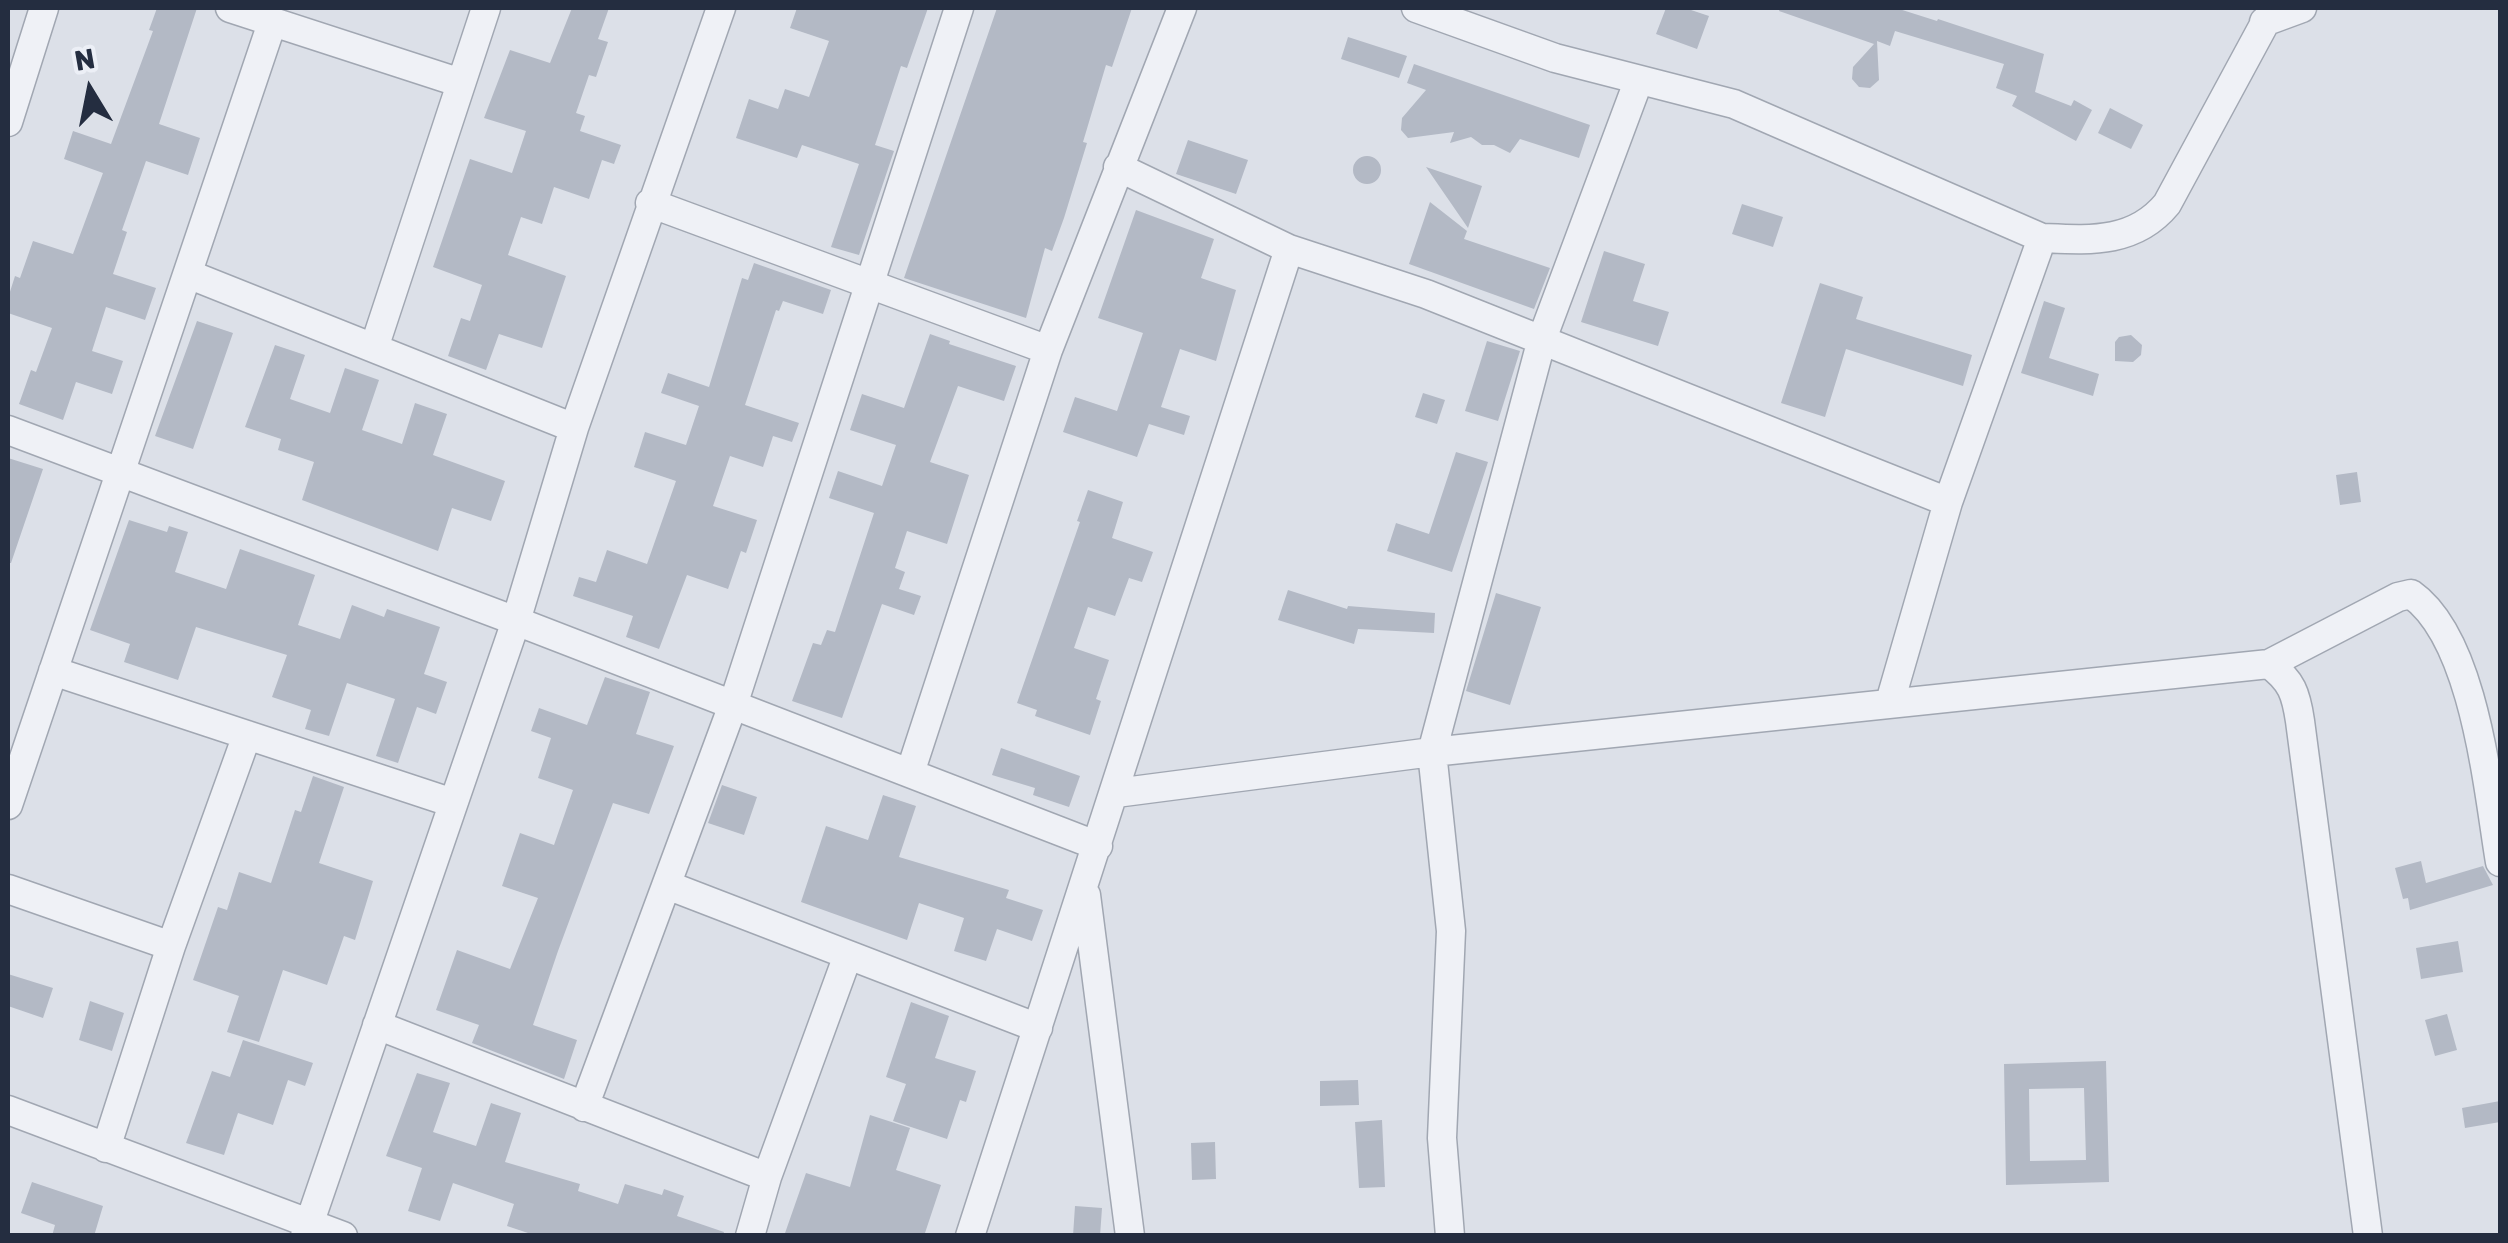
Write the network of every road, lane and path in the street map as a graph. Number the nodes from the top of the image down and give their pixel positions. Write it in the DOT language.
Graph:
graph roads {
  1 [pos="44,8"];
  2 [pos="230,8"];
  3 [pos="486,8"];
  4 [pos="722,8"];
  5 [pos="959,8"];
  6 [pos="1182,8"];
  7 [pos="1416,8"];
  8 [pos="2302,8"];
  9 [pos="2269,15"];
  10 [pos="272,23"];
  11 [pos="1638,82"];
  12 [pos="461,83"];
  13 [pos="8,122"];
  14 [pos="1118,167"];
  15 [pos="650,204"];
  16 [pos="2042,238"];
  17 [pos="1289,249"];
  18 [pos="188,274"];
  19 [pos="867,285"];
  20 [pos="1542,340"];
  21 [pos="374,348"];
  22 [pos="1048,350"];
  23 [pos="574,428"];
  24 [pos="8,430"];
  25 [pos="120,474"];
  26 [pos="1948,502"];
  27 [pos="516,621"];
  28 [pos="2269,664"];
  29 [pos="53,671"];
  30 [pos="1890,702"];
  31 [pos="733,705"];
  32 [pos="247,735"];
  33 [pos="1432,752"];
  34 [pos="910,773"];
  35 [pos="1116,793"];
  36 [pos="453,803"];
  37 [pos="8,805"];
  38 [pos="1098,846"];
  39 [pos="2500,862"];
  40 [pos="667,886"];
  41 [pos="1085,887"];
  42 [pos="8,889"];
  43 [pos="170,946"];
  44 [pos="848,955"];
  45 [pos="377,1025"];
  46 [pos="1038,1028"];
  47 [pos="584,1107"];
  48 [pos="8,1110"];
  49 [pos="106,1148"];
  50 [pos="767,1177"];
  51 [pos="307,1229"];
  52 [pos="343,1236"];
  53 [pos="750,1236"];
  54 [pos="970,1236"];
  55 [pos="1130,1236"];
  56 [pos="1450,1236"];
  57 [pos="2368,1236"];
  1 -- 13 [label="street"];
  2 -- 10 [label="street"];
  3 -- 12 [label="street"];
  4 -- 15 [label="street"];
  5 -- 19 [label="street"];
  6 -- 14 [label="street"];
  7 -- 11 [label="street"];
  8 -- 9 [label="street"];
  9 -- 16 [label="street"];
  10 -- 12 [label="street"];
  10 -- 18 [label="street"];
  11 -- 16 [label="street"];
  11 -- 20 [label="street"];
  12 -- 21 [label="street"];
  14 -- 17 [label="street"];
  14 -- 22 [label="street"];
  15 -- 19 [label="street"];
  15 -- 23 [label="street"];
  16 -- 26 [label="street"];
  17 -- 20 [label="street"];
  17 -- 35 [label="street"];
  18 -- 21 [label="street"];
  18 -- 25 [label="street"];
  19 -- 22 [label="street"];
  19 -- 31 [label="street"];
  20 -- 26 [label="street"];
  20 -- 33 [label="street"];
  21 -- 23 [label="street"];
  22 -- 34 [label="street"];
  23 -- 27 [label="street"];
  24 -- 25 [label="street"];
  25 -- 27 [label="street"];
  25 -- 29 [label="street"];
  26 -- 30 [label="street"];
  27 -- 31 [label="street"];
  27 -- 36 [label="street"];
  28 -- 30 [label="street"];
  28 -- 39 [label="street"];
  28 -- 57 [label="street"];
  29 -- 32 [label="street"];
  29 -- 37 [label="street"];
  30 -- 33 [label="street"];
  31 -- 34 [label="street"];
  31 -- 40 [label="street"];
  32 -- 36 [label="street"];
  32 -- 43 [label="street"];
  33 -- 35 [label="street"];
  33 -- 56 [label="street"];
  34 -- 38 [label="street"];
  35 -- 38 [label="street"];
  36 -- 45 [label="street"];
  38 -- 41 [label="street"];
  40 -- 44 [label="street"];
  40 -- 47 [label="street"];
  41 -- 46 [label="street"];
  41 -- 55 [label="street"];
  42 -- 43 [label="street"];
  43 -- 49 [label="street"];
  44 -- 46 [label="street"];
  44 -- 50 [label="street"];
  45 -- 47 [label="street"];
  45 -- 51 [label="street"];
  46 -- 54 [label="street"];
  47 -- 50 [label="street"];
  48 -- 49 [label="street"];
  49 -- 51 [label="street"];
  50 -- 53 [label="street"];
  51 -- 52 [label="street"];
}
